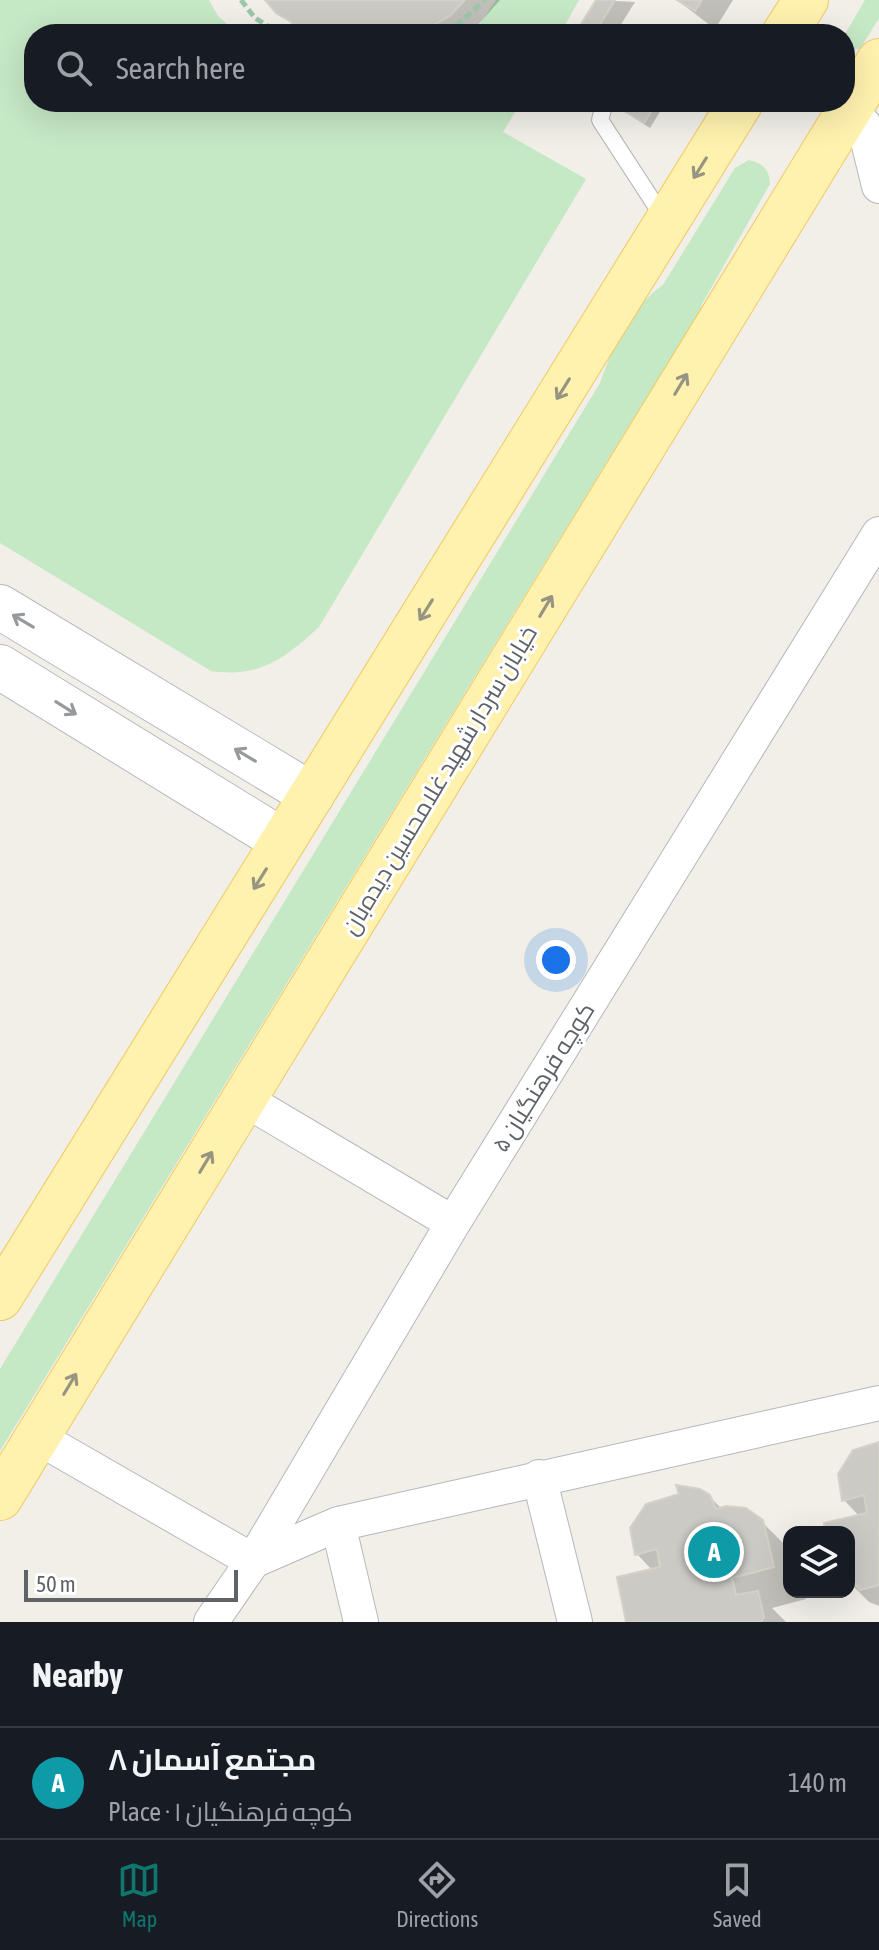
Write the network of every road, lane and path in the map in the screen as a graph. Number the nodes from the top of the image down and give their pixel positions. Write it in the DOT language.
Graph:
graph roads {
  1 [pos="241,0"];
  2 [pos="485,0"];
  3 [pos="806,0"];
  4 [pos="264,24"];
  5 [pos="458,24"];
  6 [pos="790,24"];
  7 [pos="879,61"];
  8 [pos="855,101"];
  9 [pos="602,112"];
  10 [pos="735,112"];
  11 [pos="848,112"];
  12 [pos="850,112"];
  13 [pos="879,186"];
  14 [pos="667,222"];
  15 [pos="879,534"];
  16 [pos="0,607"];
  17 [pos="0,667"];
  18 [pos="312,795"];
  19 [pos="283,841"];
  20 [pos="244,1099"];
  21 [pos="453,1223"];
  22 [pos="0,1298"];
  23 [pos="879,1403"];
  24 [pos="37,1437"];
  25 [pos="539,1477"];
  26 [pos="0,1498"];
  27 [pos="338,1524"];
  28 [pos="253,1561"];
  29 [pos="211,1622"];
  30 [pos="361,1622"];
  31 [pos="575,1622"];
  1 -- 4 [label="path"];
  2 -- 5 [label="path"];
  3 -- 6 [label="main road"];
  7 -- 8 [label="main road, خیابان سردار شهید غلامحسین دیده‌بان"];
  9 -- 14 [label="lane"];
  10 -- 14 [label="main road, one-way"];
  20 -- 11 [label="main road, خیابان سردار شهید غلامحسین دیده‌بان, one-way"];
  12 -- 13 [label="street"];
  14 -- 18 [label="main road, one-way"];
  15 -- 21 [label="street, کوچه فرهنگیان ۵"];
  18 -- 16 [label="main road, one-way"];
  17 -- 19 [label="main road, one-way"];
  18 -- 19 [label="main road"];
  19 -- 22 [label="main road, one-way"];
  20 -- 21 [label="street"];
  24 -- 20 [label="main road, خیابان سردار شهید غلامحسین دیده‌بان, one-way"];
  21 -- 28 [label="street, کوچه فرهنگیان ۵"];
  23 -- 25 [label="street"];
  24 -- 26 [label="main road, خیابان سردار شهید غلامحسین دیده‌بان"];
  24 -- 28 [label="street"];
  25 -- 27 [label="street"];
  25 -- 31 [label="street"];
  27 -- 28 [label="street"];
  27 -- 30 [label="street"];
  28 -- 29 [label="street, کوچه فرهنگیان ۵"];
}
